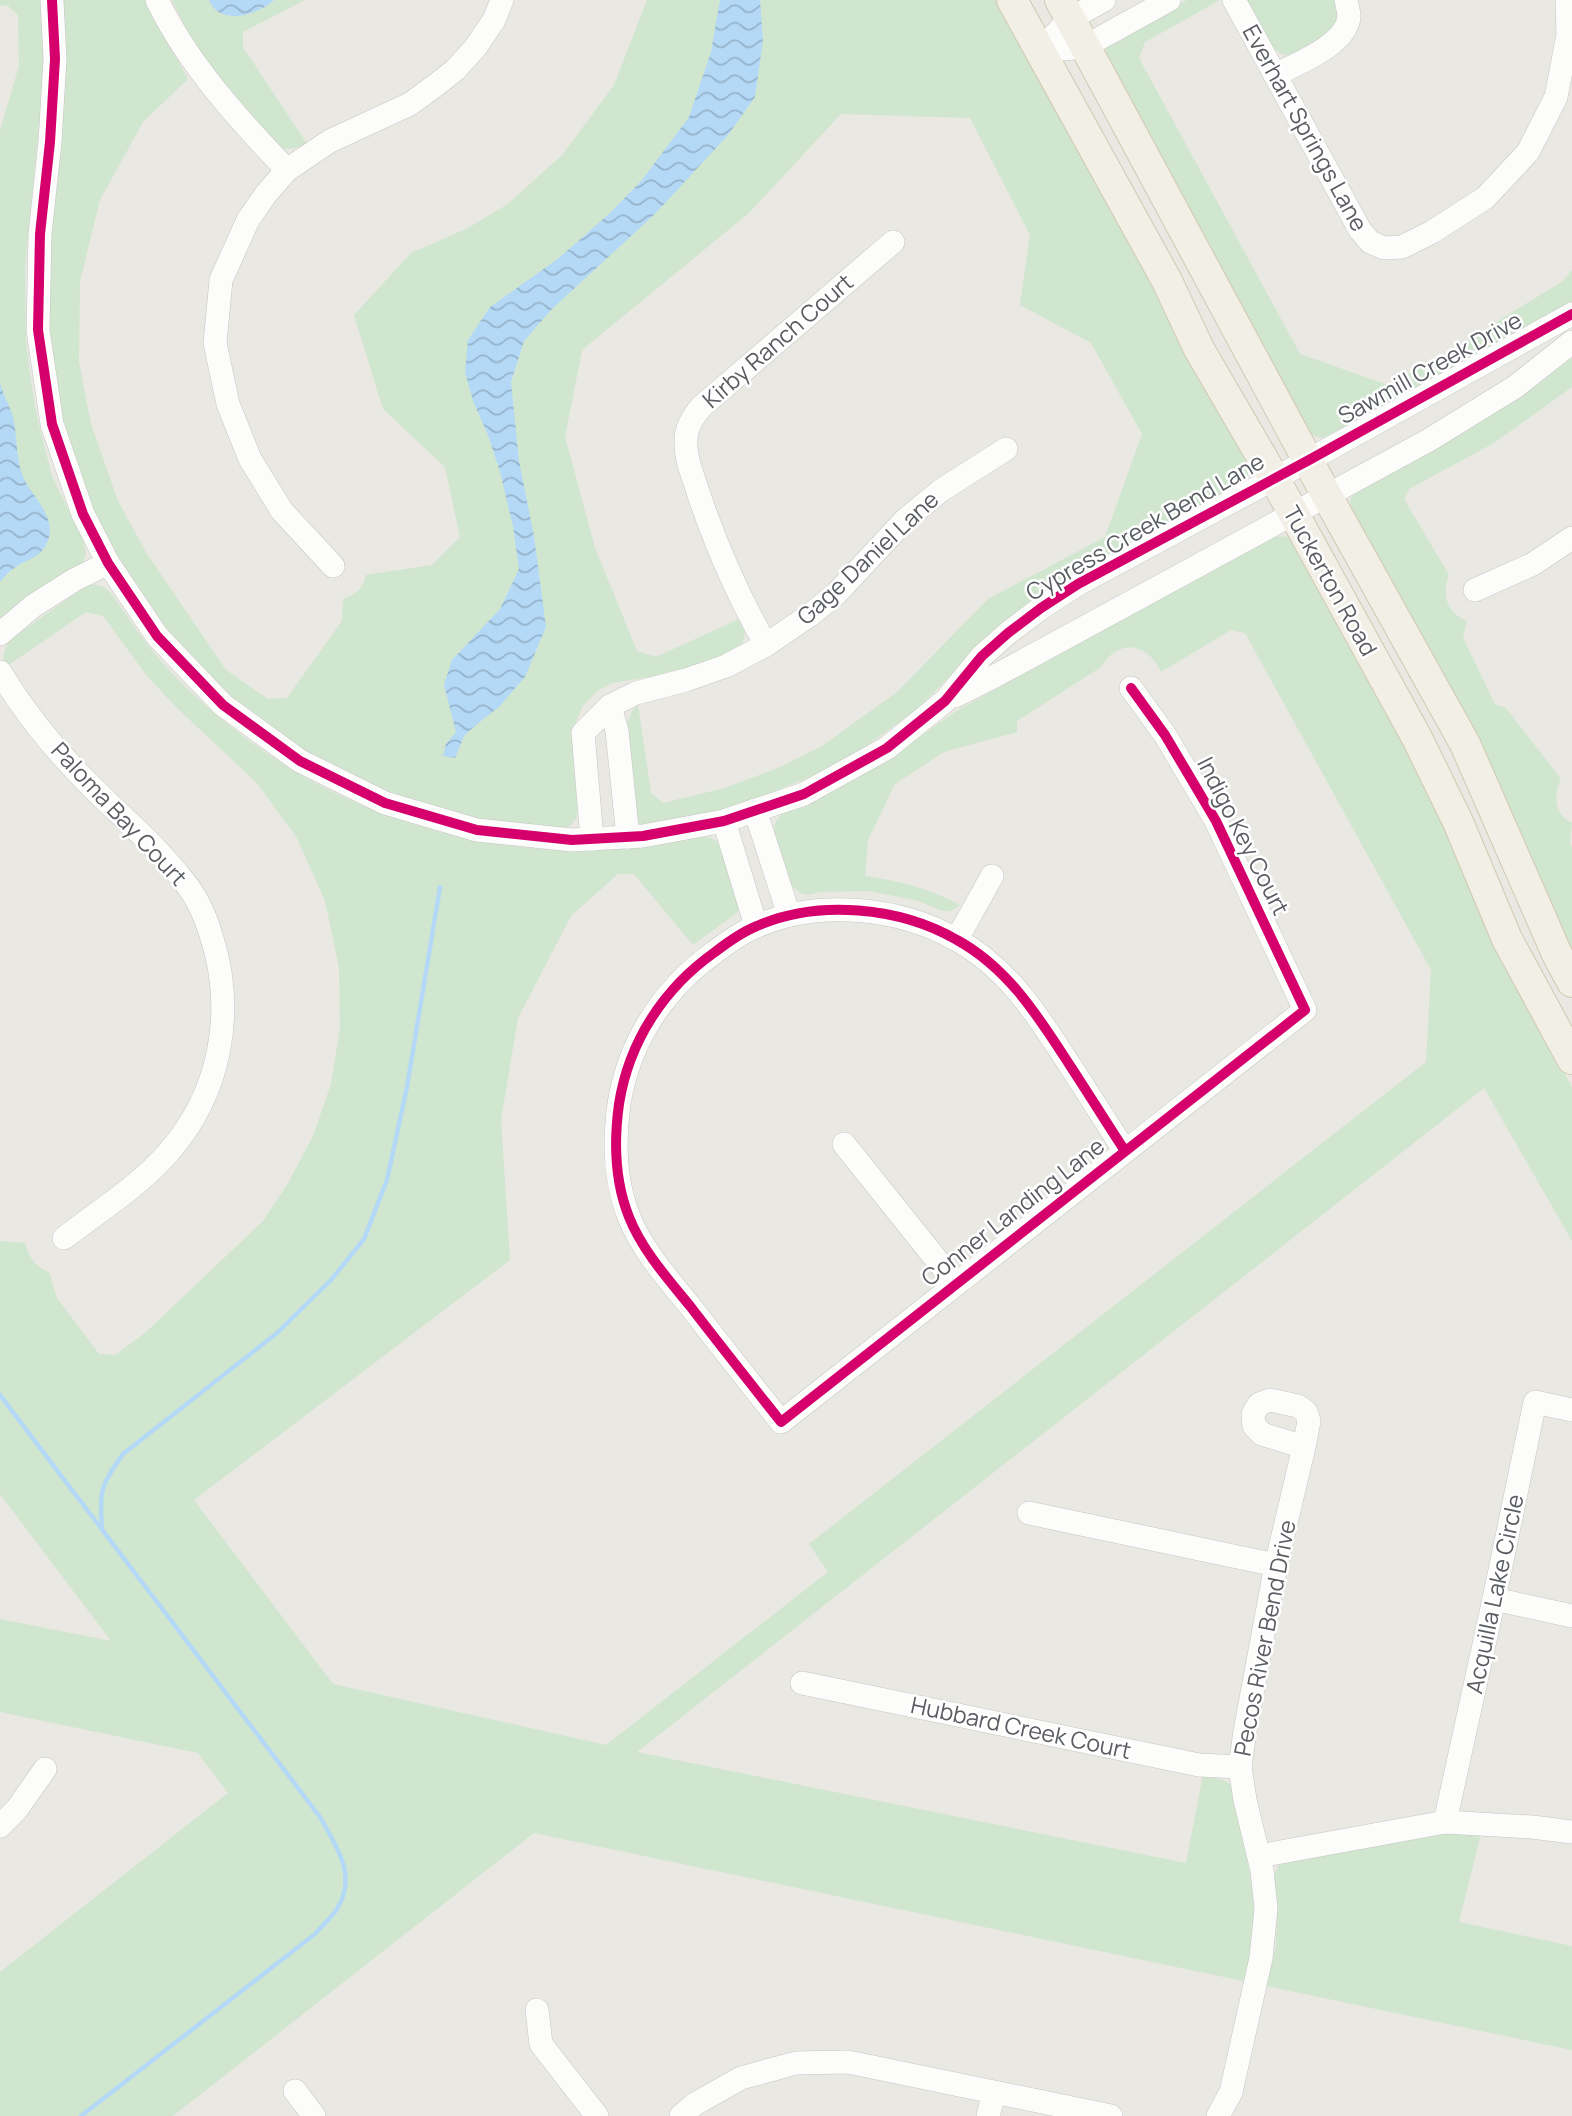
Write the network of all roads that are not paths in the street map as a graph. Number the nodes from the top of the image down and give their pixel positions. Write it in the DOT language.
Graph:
graph roads {
  1 [pos="52,0"];
  2 [pos="157,0"];
  3 [pos="502,0"];
  4 [pos="1012,0"];
  5 [pos="1104,0"];
  6 [pos="1169,0"];
  7 [pos="1234,0"];
  8 [pos="1346,0"];
  9 [pos="1567,0"];
  10 [pos="1065,9"];
  11 [pos="1084,47"];
  12 [pos="1039,51"];
  13 [pos="1275,75"];
  14 [pos="287,170"];
  15 [pos="892,242"];
  16 [pos="1572,314"];
  17 [pos="1572,342"];
  18 [pos="1006,449"];
  19 [pos="1309,460"];
  20 [pos="1274,478"];
  21 [pos="1327,496"];
  22 [pos="1292,514"];
  23 [pos="1572,538"];
  24 [pos="108,563"];
  25 [pos="333,566"];
  26 [pos="1475,590"];
  27 [pos="0,634"];
  28 [pos="766,645"];
  29 [pos="0,672"];
  30 [pos="1131,688"];
  31 [pos="945,701"];
  32 [pos="610,706"];
  33 [pos="755,810"];
  34 [pos="724,821"];
  35 [pos="628,837"];
  36 [pos="592,839"];
  37 [pos="992,876"];
  38 [pos="789,915"];
  39 [pos="756,926"];
  40 [pos="957,939"];
  41 [pos="1572,982"];
  42 [pos="1305,1010"];
  43 [pos="1572,1059"];
  44 [pos="844,1144"];
  45 [pos="1125,1151"];
  46 [pos="64,1238"];
  47 [pos="956,1284"];
  48 [pos="1572,1410"];
  49 [pos="1304,1447"];
  50 [pos="1030,1513"];
  51 [pos="1276,1564"];
  52 [pos="1494,1599"];
  53 [pos="1572,1616"];
  54 [pos="802,1683"];
  55 [pos="1240,1768"];
  56 [pos="45,1769"];
  57 [pos="1444,1822"];
  58 [pos="0,1826"];
  59 [pos="1572,1832"];
  60 [pos="1259,1856"];
  61 [pos="537,2010"];
  62 [pos="295,2091"];
  63 [pos="994,2092"];
  64 [pos="314,2116"];
  65 [pos="597,2116"];
  66 [pos="681,2116"];
  67 [pos="988,2116"];
  68 [pos="1111,2116"];
  69 [pos="1218,2116"];
  1 -- 24 [label="street, Cypress Creek Bend Lane"];
  2 -- 14 [label="street"];
  3 -- 14 [label="street"];
  4 -- 12 [label="main road, Tuckerton Road"];
  5 -- 10 [label="street"];
  6 -- 11 [label="street"];
  7 -- 13 [label="street, Everhart Springs Lane"];
  8 -- 13 [label="street"];
  9 -- 13 [label="street, Everhart Springs Lane"];
  10 -- 11 [label="main road, Tuckerton Road"];
  10 -- 12 [label="street"];
  11 -- 12 [label="street"];
  11 -- 19 [label="main road, Tuckerton Road"];
  12 -- 20 [label="main road, Tuckerton Road"];
  14 -- 25 [label="street"];
  15 -- 28 [label="street, Kirby Ranch Court"];
  16 -- 19 [label="street, Sawmill Creek Drive"];
  17 -- 21 [label="street"];
  18 -- 28 [label="street, Gage Daniel Lane"];
  19 -- 20 [label="street, Cypress Creek Bend Lane"];
  19 -- 21 [label="main road, Tuckerton Road"];
  20 -- 22 [label="main road, Tuckerton Road"];
  20 -- 31 [label="street, Cypress Creek Bend Lane"];
  21 -- 22 [label="street"];
  21 -- 41 [label="main road, Tuckerton Road"];
  22 -- 31 [label="street, Cypress Creek Bend Lane"];
  22 -- 43 [label="main road, Tuckerton Road"];
  23 -- 26 [label="street"];
  24 -- 27 [label="street"];
  24 -- 36 [label="street, Cypress Creek Bend Lane"];
  28 -- 32 [label="street, Gage Daniel Lane"];
  29 -- 46 [label="street, Paloma Bay Court"];
  30 -- 42 [label="street, Indigo Key Court"];
  31 -- 33 [label="street, Cypress Creek Bend Lane"];
  32 -- 35 [label="street"];
  32 -- 36 [label="street, Gage Daniel Lane"];
  33 -- 34 [label="street, Cypress Creek Bend Lane"];
  33 -- 38 [label="street"];
  34 -- 35 [label="street, Cypress Creek Bend Lane"];
  34 -- 39 [label="street"];
  35 -- 36 [label="street, Cypress Creek Bend Lane"];
  37 -- 40 [label="street"];
  38 -- 39 [label="street"];
  38 -- 40 [label="street"];
  39 -- 47 [label="street, Conner Landing Lane"];
  40 -- 45 [label="street"];
  42 -- 45 [label="street, Conner Landing Lane"];
  44 -- 47 [label="street"];
  45 -- 47 [label="street, Conner Landing Lane"];
  48 -- 52 [label="street, Acquilla Lake Circle"];
  49 -- 51 [label="street, Pecos River Bend Drive"];
  50 -- 51 [label="street"];
  51 -- 55 [label="street, Pecos River Bend Drive"];
  52 -- 53 [label="street"];
  52 -- 57 [label="street, Acquilla Lake Circle"];
  54 -- 55 [label="street, Hubbard Creek Court"];
  55 -- 60 [label="street, Pecos River Bend Drive"];
  56 -- 58 [label="street"];
  57 -- 59 [label="street"];
  57 -- 60 [label="street"];
  60 -- 69 [label="street, Pecos River Bend Drive"];
  61 -- 65 [label="street"];
  62 -- 64 [label="street"];
  63 -- 66 [label="street"];
  63 -- 67 [label="street"];
  63 -- 68 [label="street"];
}
